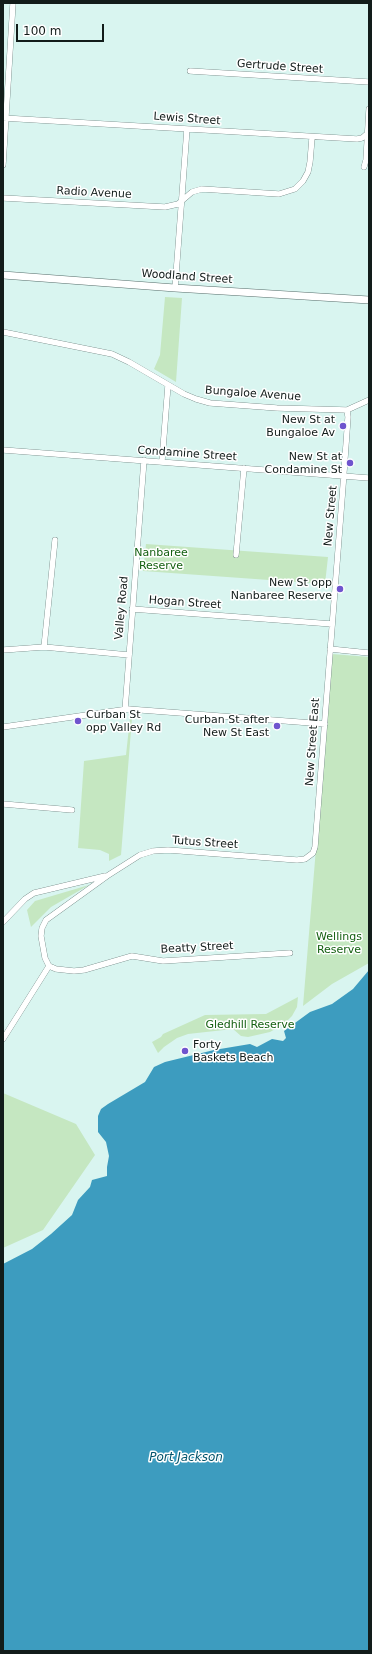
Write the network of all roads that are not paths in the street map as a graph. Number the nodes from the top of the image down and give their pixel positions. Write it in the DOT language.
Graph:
graph roads {
  1 [pos="13,3"];
  2 [pos="190,71"];
  3 [pos="369,82"];
  4 [pos="369,109"];
  5 [pos="4,118"];
  6 [pos="188,129"];
  7 [pos="368,130"];
  8 [pos="312,138"];
  9 [pos="3,165"];
  10 [pos="364,167"];
  11 [pos="3,198"];
  12 [pos="182,200"];
  13 [pos="3,275"];
  14 [pos="175,288"];
  15 [pos="369,300"];
  16 [pos="3,332"];
  17 [pos="168,386"];
  18 [pos="369,400"];
  19 [pos="347,410"];
  20 [pos="3,450"];
  21 [pos="144,460"];
  22 [pos="162,462"];
  23 [pos="244,468"];
  24 [pos="344,476"];
  25 [pos="369,478"];
  26 [pos="55,540"];
  27 [pos="236,555"];
  28 [pos="132,609"];
  29 [pos="332,624"];
  30 [pos="44,646"];
  31 [pos="330,649"];
  32 [pos="3,650"];
  33 [pos="369,653"];
  34 [pos="129,655"];
  35 [pos="125,710"];
  36 [pos="325,724"];
  37 [pos="3,726"];
  38 [pos="3,804"];
  39 [pos="72,810"];
  40 [pos="308,858"];
  41 [pos="108,876"];
  42 [pos="3,922"];
  43 [pos="290,953"];
  44 [pos="49,966"];
  45 [pos="3,1039"];
  1 -- 5 [label="street"];
  2 -- 3 [label="street, Gertrude Street"];
  4 -- 7 [label="street"];
  5 -- 6 [label="street, Lewis Street"];
  5 -- 9 [label="street"];
  6 -- 8 [label="street, Lewis Street"];
  6 -- 12 [label="street"];
  7 -- 8 [label="street, Lewis Street"];
  7 -- 10 [label="street"];
  8 -- 12 [label="street, Radio Avenue"];
  11 -- 12 [label="street, Radio Avenue"];
  12 -- 14 [label="street"];
  13 -- 14 [label="street, Woodland Street"];
  14 -- 15 [label="street, Woodland Street"];
  16 -- 17 [label="street, Bungaloe Avenue"];
  17 -- 19 [label="street, Bungaloe Avenue"];
  17 -- 22 [label="street"];
  18 -- 19 [label="street, Bungaloe Avenue"];
  19 -- 24 [label="street, New Street"];
  20 -- 21 [label="street, Condamine Street"];
  21 -- 22 [label="street, Condamine Street"];
  21 -- 28 [label="street, Valley Road"];
  22 -- 23 [label="street, Condamine Street"];
  23 -- 24 [label="street, Condamine Street"];
  23 -- 27 [label="street"];
  24 -- 25 [label="street, Condamine Street"];
  24 -- 29 [label="street, New Street"];
  26 -- 30 [label="street"];
  28 -- 29 [label="street, Hogan Street"];
  28 -- 34 [label="street, Valley Road"];
  29 -- 31 [label="street, New Street East"];
  30 -- 32 [label="street"];
  30 -- 34 [label="street"];
  31 -- 33 [label="street"];
  31 -- 36 [label="street, New Street East"];
  34 -- 35 [label="street, Valley Road"];
  35 -- 36 [label="street"];
  35 -- 37 [label="street"];
  36 -- 40 [label="street, New Street East"];
  38 -- 39 [label="street"];
  40 -- 41 [label="street, Tutus Street"];
  41 -- 42 [label="street"];
  41 -- 44 [label="street, Tutus Street"];
  43 -- 44 [label="street, Beatty Street"];
  44 -- 45 [label="street"];
}
